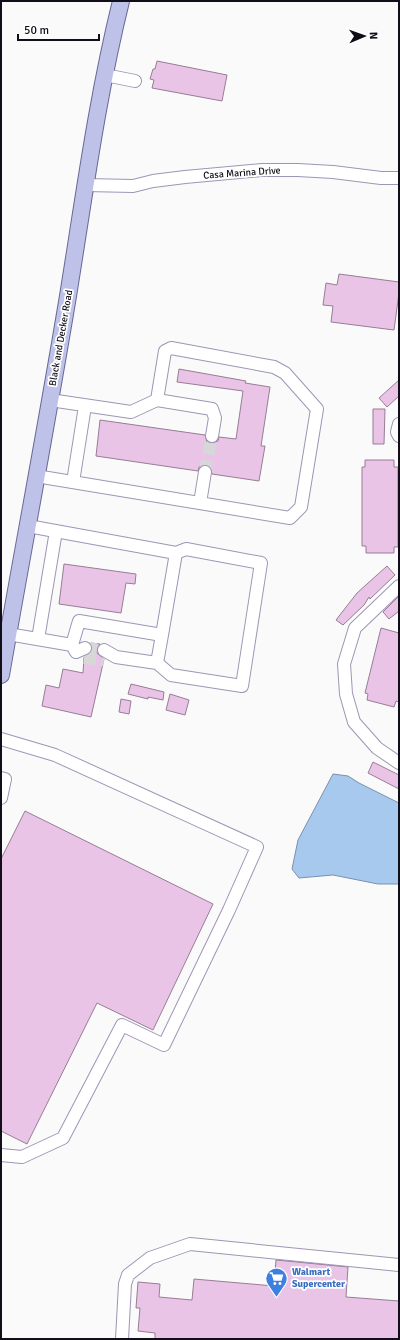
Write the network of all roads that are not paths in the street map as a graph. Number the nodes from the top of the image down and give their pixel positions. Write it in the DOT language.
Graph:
graph roads {
  1 [pos="121,1"];
  2 [pos="105,75"];
  3 [pos="135,81"];
  4 [pos="399,178"];
  5 [pos="86,185"];
  6 [pos="50,400"];
  7 [pos="157,400"];
  8 [pos="85,406"];
  9 [pos="399,424"];
  10 [pos="212,436"];
  11 [pos="399,436"];
  12 [pos="205,472"];
  13 [pos="36,476"];
  14 [pos="73,482"];
  15 [pos="200,503"];
  16 [pos="28,526"];
  17 [pos="56,531"];
  18 [pos="176,553"];
  19 [pos="399,586"];
  20 [pos="8,634"];
  21 [pos="162,635"];
  22 [pos="38,639"];
  23 [pos="104,655"];
  24 [pos="158,663"];
  25 [pos="1,676"];
  26 [pos="1,739"];
  27 [pos="399,763"];
  28 [pos="1,778"];
  29 [pos="1,798"];
  30 [pos="1,1156"];
  31 [pos="399,1266"];
  32 [pos="122,1339"];
  1 -- 2 [label="main road, Black and Decker Road"];
  2 -- 3 [label="street"];
  2 -- 5 [label="main road, Black and Decker Road"];
  4 -- 5 [label="street, Casa Marina Drive"];
  5 -- 6 [label="main road, Black and Decker Road"];
  6 -- 8 [label="street"];
  6 -- 13 [label="main road, Black and Decker Road"];
  7 -- 8 [label="street"];
  7 -- 10 [label="street"];
  7 -- 15 [label="street"];
  8 -- 14 [label="street"];
  9 -- 11 [label="street"];
  12 -- 15 [label="street"];
  13 -- 14 [label="street"];
  13 -- 16 [label="main road, Black and Decker Road"];
  14 -- 15 [label="street"];
  16 -- 17 [label="street"];
  16 -- 20 [label="main road, Black and Decker Road"];
  17 -- 18 [label="street"];
  17 -- 22 [label="street"];
  18 -- 21 [label="street"];
  18 -- 24 [label="street"];
  19 -- 27 [label="street"];
  20 -- 22 [label="street"];
  20 -- 25 [label="main road, Black and Decker Road"];
  21 -- 22 [label="street"];
  21 -- 24 [label="street"];
  23 -- 24 [label="street"];
  26 -- 30 [label="street"];
  28 -- 29 [label="street"];
  31 -- 32 [label="street"];
}
